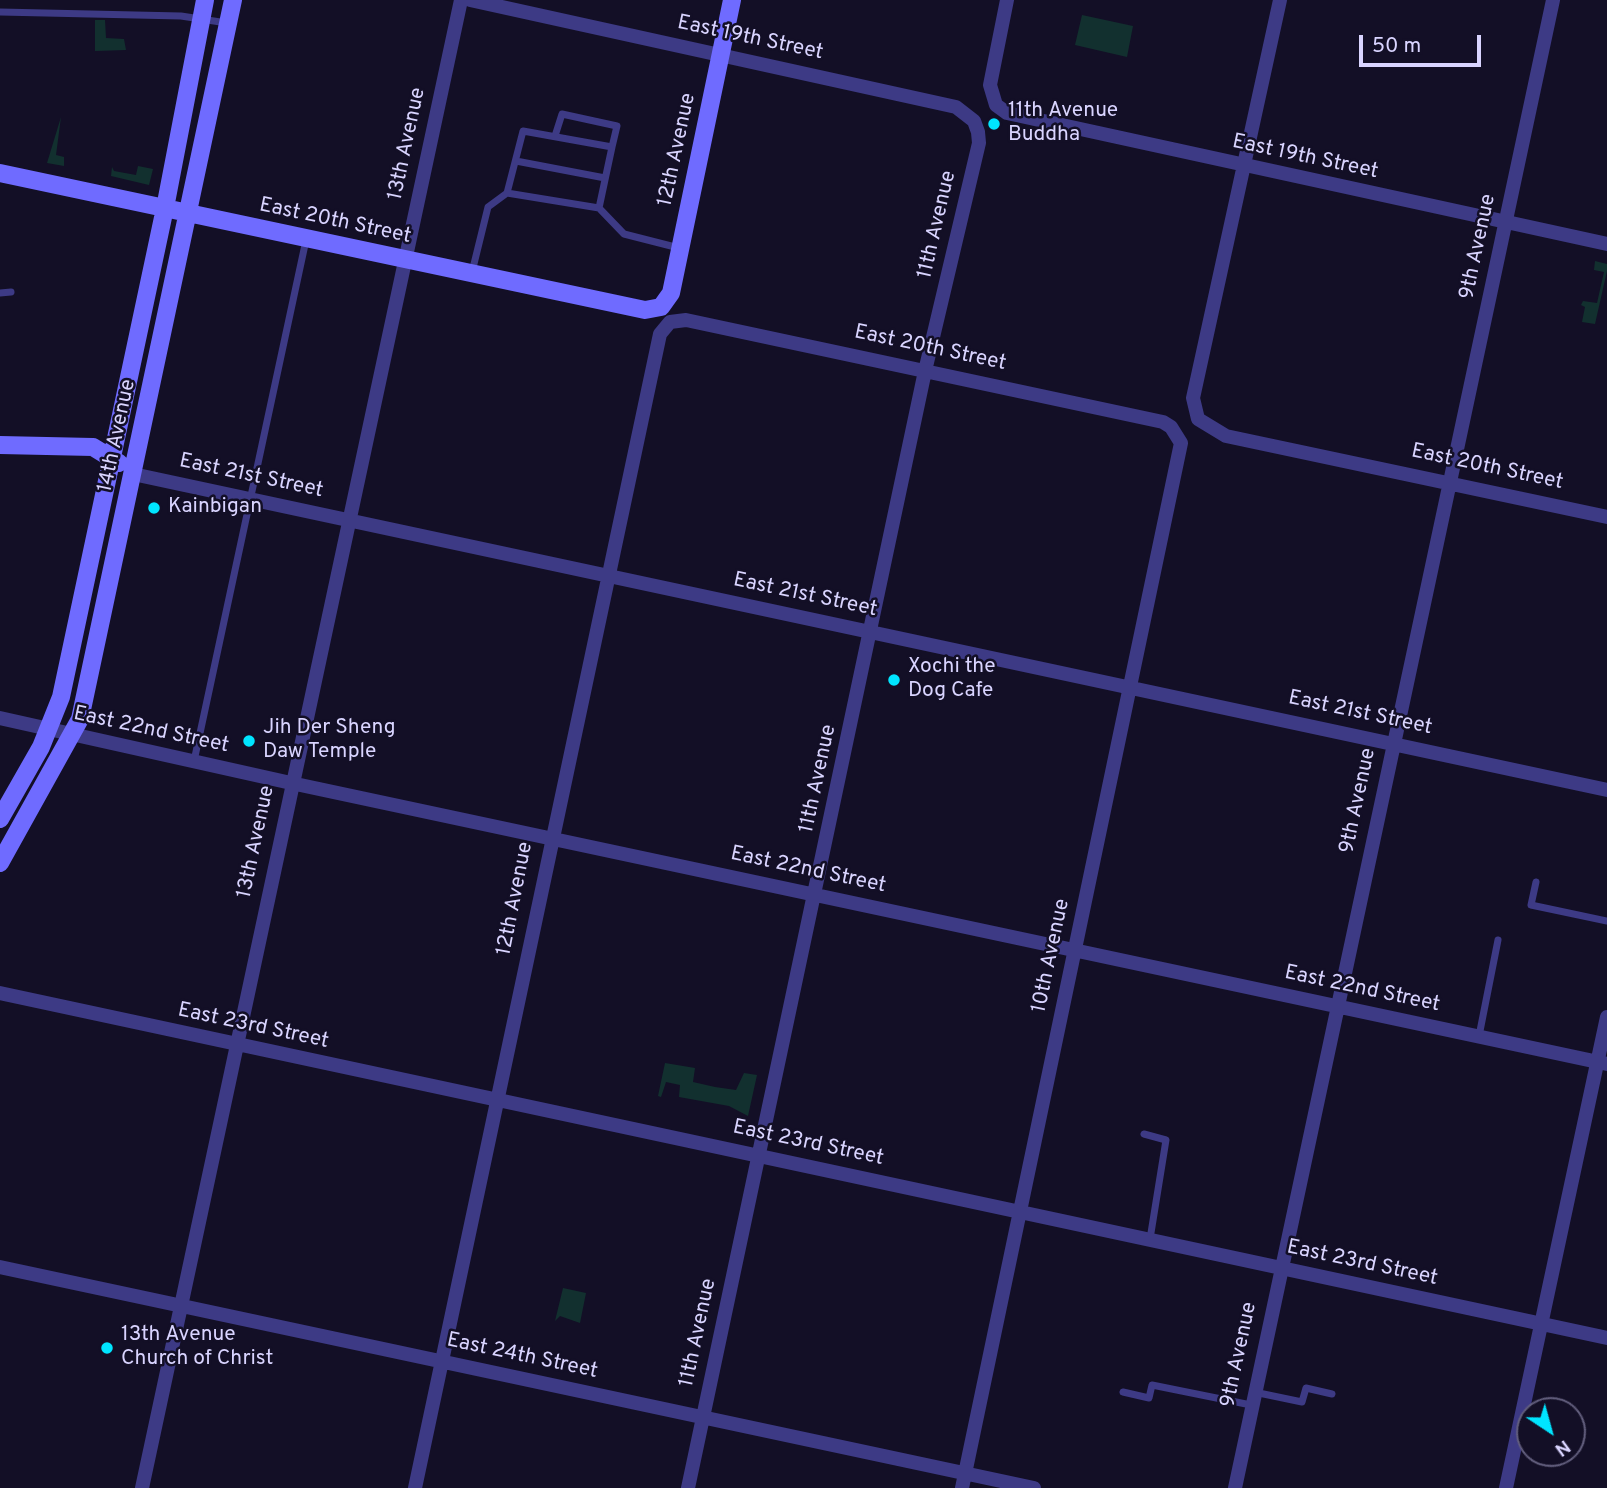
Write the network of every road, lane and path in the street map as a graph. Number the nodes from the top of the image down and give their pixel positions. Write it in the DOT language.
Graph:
graph roads {
  1 [pos="233,0"];
  2 [pos="461,0"];
  3 [pos="470,0"];
  4 [pos="733,0"];
  5 [pos="1007,0"];
  6 [pos="1280,0"];
  7 [pos="1553,0"];
  8 [pos="203,9"];
  9 [pos="0,12"];
  10 [pos="228,23"];
  11 [pos="722,54"];
  12 [pos="974,121"];
  13 [pos="555,136"];
  14 [pos="612,147"];
  15 [pos="516,161"];
  16 [pos="1243,166"];
  17 [pos="0,173"];
  18 [pos="605,178"];
  19 [pos="507,193"];
  20 [pos="165,208"];
  21 [pos="598,208"];
  22 [pos="189,213"];
  23 [pos="1506,222"];
  24 [pos="306,240"];
  25 [pos="1607,244"];
  26 [pos="680,248"];
  27 [pos="404,261"];
  28 [pos="472,272"];
  29 [pos="11,292"];
  30 [pos="0,293"];
  31 [pos="666,315"];
  32 [pos="925,371"];
  33 [pos="1177,433"];
  34 [pos="0,445"];
  35 [pos="111,457"];
  36 [pos="133,474"];
  37 [pos="1449,483"];
  38 [pos="251,500"];
  39 [pos="1607,517"];
  40 [pos="348,520"];
  41 [pos="609,577"];
  42 [pos="870,633"];
  43 [pos="1132,689"];
  44 [pos="0,718"];
  45 [pos="49,730"];
  46 [pos="72,735"];
  47 [pos="1393,745"];
  48 [pos="194,761"];
  49 [pos="291,783"];
  50 [pos="1607,790"];
  51 [pos="0,819"];
  52 [pos="552,837"];
  53 [pos="0,863"];
  54 [pos="1535,882"];
  55 [pos="817,894"];
  56 [pos="1607,920"];
  57 [pos="1499,940"];
  58 [pos="1075,949"];
  59 [pos="0,993"];
  60 [pos="1336,1006"];
  61 [pos="1607,1017"];
  62 [pos="1479,1036"];
  63 [pos="237,1045"];
  64 [pos="1602,1063"];
  65 [pos="498,1099"];
  66 [pos="1144,1134"];
  67 [pos="760,1155"];
  68 [pos="1021,1212"];
  69 [pos="1150,1239"];
  70 [pos="0,1267"];
  71 [pos="1280,1267"];
  72 [pos="181,1306"];
  73 [pos="1541,1324"];
  74 [pos="1607,1338"];
  75 [pos="442,1361"];
  76 [pos="1124,1392"];
  77 [pos="1332,1394"];
  78 [pos="1252,1398"];
  79 [pos="703,1417"];
  80 [pos="965,1473"];
  81 [pos="142,1488"];
  82 [pos="415,1488"];
  83 [pos="688,1488"];
  84 [pos="962,1488"];
  85 [pos="1034,1488"];
  86 [pos="1235,1488"];
  87 [pos="1506,1488"];
  1 -- 10 [label="main road, 14th Avenue"];
  2 -- 27 [label="street, 13th Avenue"];
  3 -- 11 [label="street, East 19th Street"];
  4 -- 11 [label="main road, 12th Avenue"];
  5 -- 16 [label="street, East 19th Street"];
  6 -- 16 [label="street"];
  7 -- 23 [label="street, 9th Avenue"];
  8 -- 9 [label="lane"];
  8 -- 10 [label="lane"];
  8 -- 20 [label="main road, 14th Avenue"];
  10 -- 22 [label="main road, 14th Avenue"];
  11 -- 12 [label="street, East 19th Street"];
  11 -- 26 [label="main road, 12th Avenue"];
  12 -- 32 [label="street, 11th Avenue"];
  13 -- 14 [label="lane"];
  13 -- 14 [label="lane"];
  13 -- 15 [label="lane"];
  14 -- 18 [label="lane"];
  15 -- 18 [label="lane"];
  15 -- 19 [label="lane"];
  16 -- 23 [label="street, East 19th Street"];
  16 -- 37 [label="street, East 20th Street"];
  17 -- 20 [label="main road, East 20th Street"];
  18 -- 21 [label="lane"];
  19 -- 21 [label="lane"];
  19 -- 28 [label="lane"];
  20 -- 22 [label="main road, East 20th Street"];
  20 -- 35 [label="main road, 14th Avenue"];
  21 -- 26 [label="lane"];
  22 -- 24 [label="main road, East 20th Street"];
  22 -- 36 [label="main road, 14th Avenue"];
  23 -- 25 [label="street, East 19th Street"];
  23 -- 37 [label="street, 9th Avenue"];
  24 -- 27 [label="main road, East 20th Street"];
  24 -- 38 [label="lane"];
  26 -- 31 [label="main road, 12th Avenue"];
  27 -- 28 [label="main road, East 20th Street"];
  27 -- 40 [label="street, 13th Avenue"];
  28 -- 31 [label="main road, East 20th Street"];
  29 -- 30 [label="lane"];
  31 -- 32 [label="street, East 20th Street"];
  31 -- 41 [label="street, 12th Avenue"];
  32 -- 33 [label="street, East 20th Street"];
  32 -- 42 [label="street, 11th Avenue"];
  33 -- 43 [label="street, 10th Avenue"];
  34 -- 35 [label="main road, East 21st Street"];
  35 -- 36 [label="main road, East 21st Street"];
  35 -- 45 [label="main road, 14th Avenue"];
  36 -- 38 [label="street, East 21st Street"];
  36 -- 46 [label="main road, 14th Avenue"];
  37 -- 39 [label="street, East 20th Street"];
  37 -- 47 [label="street, 9th Avenue"];
  38 -- 40 [label="street, East 21st Street"];
  38 -- 48 [label="lane"];
  40 -- 41 [label="street, East 21st Street"];
  40 -- 49 [label="street, 13th Avenue"];
  41 -- 42 [label="street, East 21st Street"];
  41 -- 52 [label="street, 12th Avenue"];
  42 -- 43 [label="street, East 21st Street"];
  42 -- 55 [label="street, 11th Avenue"];
  43 -- 47 [label="street, East 21st Street"];
  43 -- 58 [label="street, 10th Avenue"];
  44 -- 45 [label="street, East 22nd Street"];
  45 -- 46 [label="street, East 22nd Street"];
  45 -- 51 [label="main road, 14th Avenue"];
  46 -- 48 [label="street, East 22nd Street"];
  46 -- 53 [label="main road, 14th Avenue"];
  47 -- 50 [label="street, East 21st Street"];
  47 -- 60 [label="street, 9th Avenue"];
  48 -- 49 [label="street, East 22nd Street"];
  49 -- 52 [label="street, East 22nd Street"];
  49 -- 63 [label="street, 13th Avenue"];
  52 -- 55 [label="street, East 22nd Street"];
  52 -- 65 [label="street, 12th Avenue"];
  54 -- 56 [label="lane"];
  55 -- 58 [label="street, East 22nd Street"];
  55 -- 67 [label="street, 11th Avenue"];
  57 -- 62 [label="lane"];
  58 -- 60 [label="street, East 22nd Street"];
  58 -- 68 [label="street, 10th Avenue"];
  59 -- 63 [label="street, East 23rd Street"];
  60 -- 62 [label="street, East 22nd Street"];
  60 -- 71 [label="street, 9th Avenue"];
  61 -- 64 [label="street"];
  62 -- 64 [label="street, East 22nd Street"];
  63 -- 65 [label="street, East 23rd Street"];
  63 -- 72 [label="street, 13th Avenue"];
  64 -- 73 [label="street"];
  65 -- 67 [label="street, East 23rd Street"];
  65 -- 75 [label="street, 12th Avenue"];
  66 -- 69 [label="lane"];
  67 -- 68 [label="street, East 23rd Street"];
  67 -- 79 [label="street, 11th Avenue"];
  68 -- 69 [label="street, East 23rd Street"];
  68 -- 80 [label="street, 10th Avenue"];
  69 -- 71 [label="street, East 23rd Street"];
  70 -- 72 [label="street, East 24th Street"];
  71 -- 73 [label="street, East 23rd Street"];
  71 -- 78 [label="street, 9th Avenue"];
  72 -- 75 [label="street, East 24th Street"];
  72 -- 81 [label="street, 13th Avenue"];
  73 -- 74 [label="street, East 23rd Street"];
  73 -- 87 [label="street"];
  75 -- 79 [label="street, East 24th Street"];
  75 -- 82 [label="street, 12th Avenue"];
  76 -- 78 [label="lane"];
  77 -- 78 [label="lane"];
  78 -- 86 [label="street, 9th Avenue"];
  79 -- 80 [label="street, East 24th Street"];
  79 -- 83 [label="street, 11th Avenue"];
  80 -- 84 [label="street, 10th Avenue"];
  80 -- 85 [label="street, East 24th Street"];
}
